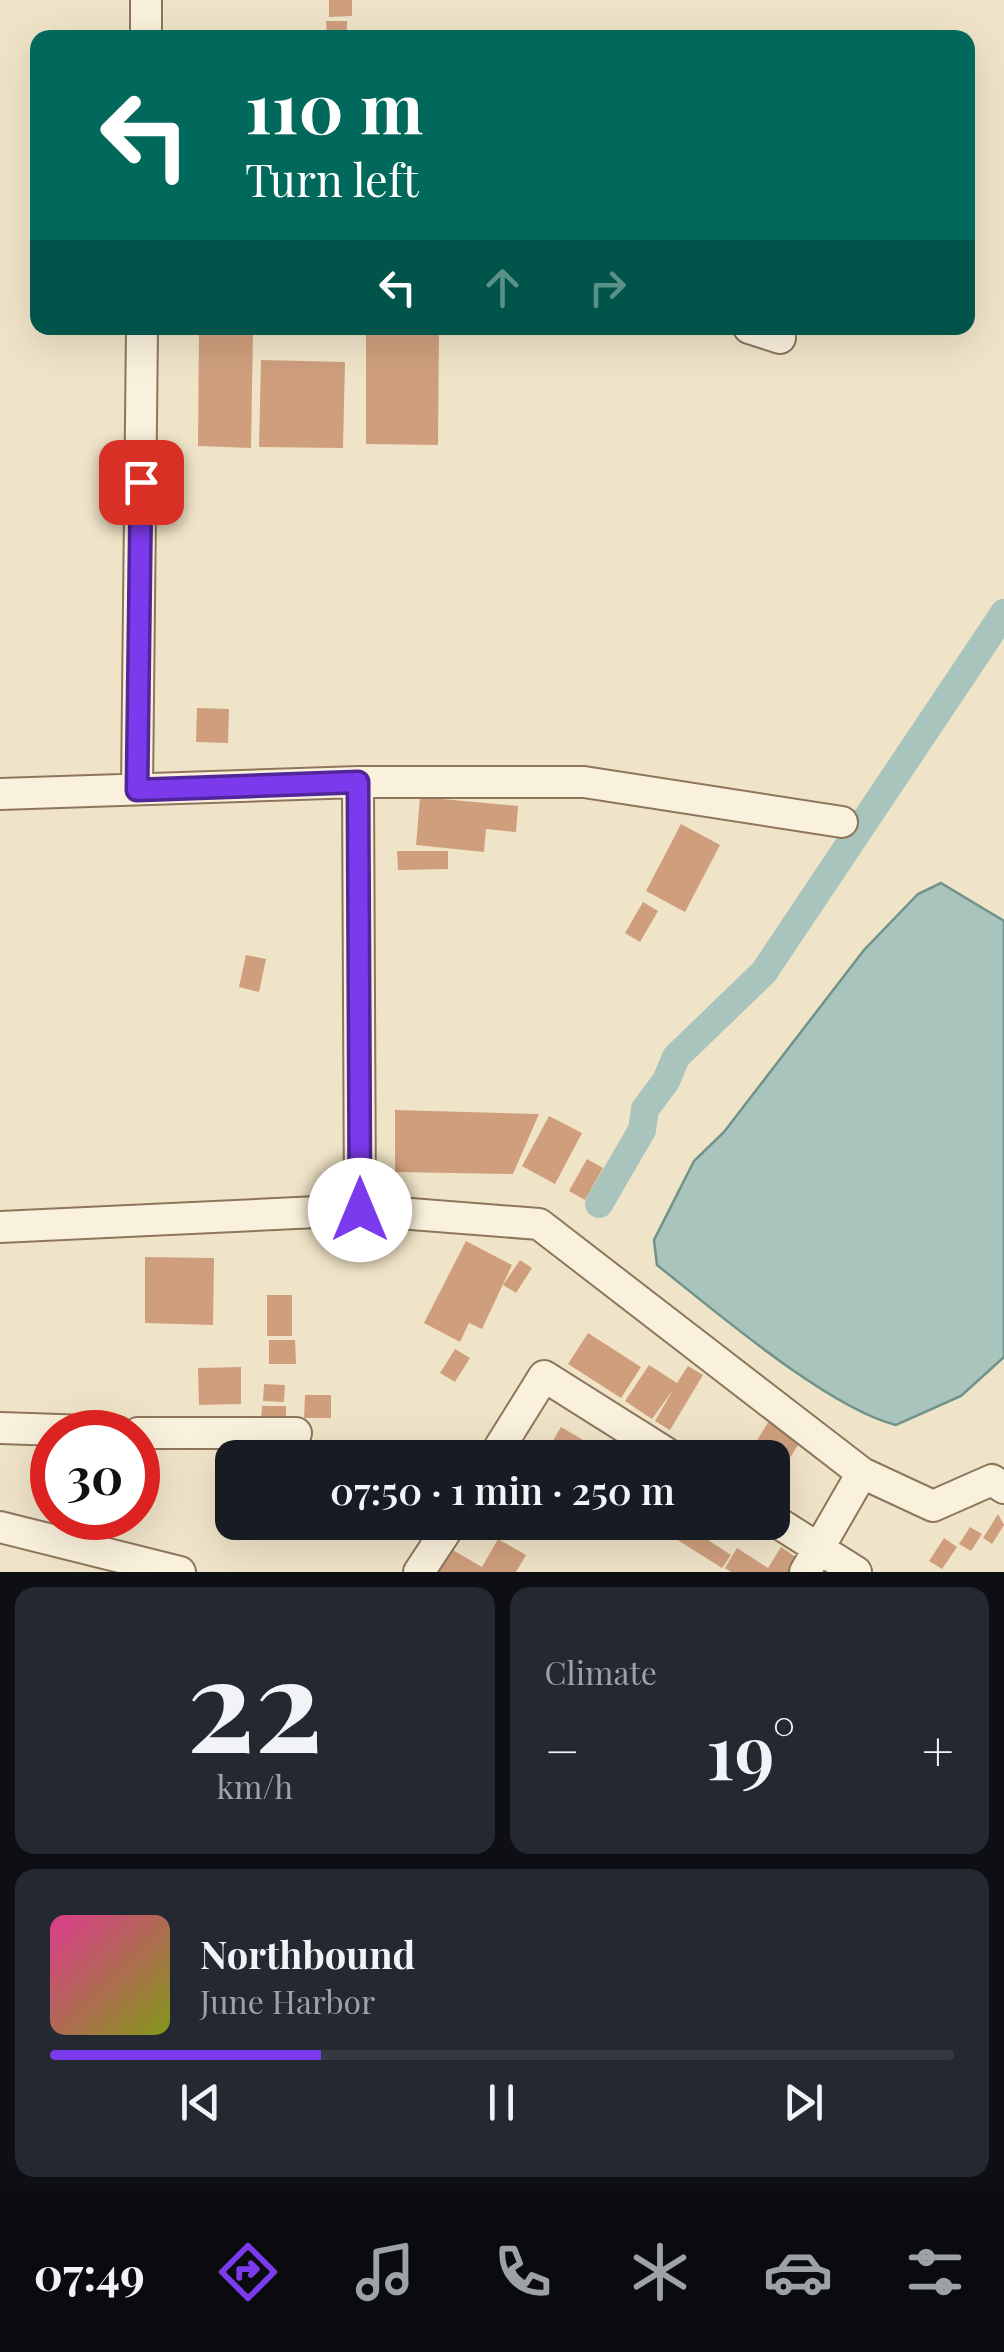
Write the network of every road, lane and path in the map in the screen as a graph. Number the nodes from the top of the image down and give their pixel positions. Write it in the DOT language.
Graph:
graph roads {
  1 [pos="146,0"];
  2 [pos="146,30"];
  3 [pos="142,335"];
  4 [pos="771,335"];
  5 [pos="780,338"];
  6 [pos="358,782"];
  7 [pos="137,790"];
  8 [pos="0,794"];
  9 [pos="842,822"];
  10 [pos="360,1210"];
  11 [pos="0,1227"];
  12 [pos="0,1428"];
  13 [pos="30,1429"];
  14 [pos="160,1433"];
  15 [pos="296,1433"];
  16 [pos="504,1440"];
  17 [pos="645,1440"];
  18 [pos="862,1473"];
  19 [pos="1004,1488"];
  20 [pos="4,1536"];
  21 [pos="790,1538"];
  22 [pos="440,1540"];
  23 [pos="812,1560"];
  24 [pos="180,1572"];
  25 [pos="419,1572"];
  26 [pos="856,1572"];
  1 -- 2 [label="street"];
  3 -- 7 [label="street"];
  4 -- 5 [label="street"];
  6 -- 7 [label="street"];
  6 -- 9 [label="street"];
  6 -- 10 [label="street"];
  7 -- 8 [label="street"];
  10 -- 11 [label="street"];
  10 -- 18 [label="street"];
  12 -- 13 [label="street"];
  14 -- 15 [label="street"];
  16 -- 17 [label="street"];
  18 -- 19 [label="street"];
  18 -- 23 [label="street"];
  20 -- 24 [label="street"];
  21 -- 23 [label="street"];
  22 -- 25 [label="street"];
  23 -- 26 [label="street"];
}
